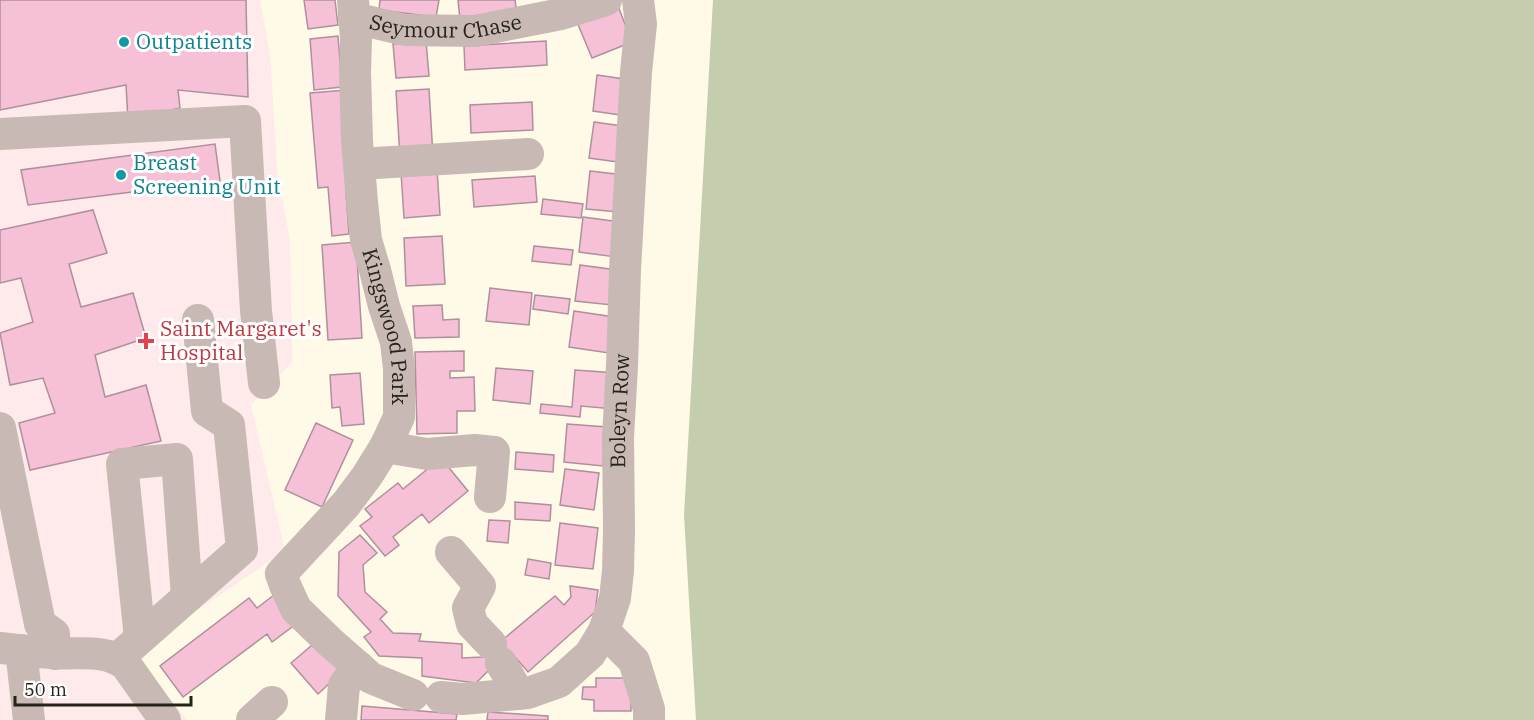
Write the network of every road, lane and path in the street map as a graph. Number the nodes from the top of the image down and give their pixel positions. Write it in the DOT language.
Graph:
graph roads {
  1 [pos="606,0"];
  2 [pos="638,0"];
  3 [pos="354,9"];
  4 [pos="0,134"];
  5 [pos="528,154"];
  6 [pos="359,164"];
  7 [pos="198,320"];
  8 [pos="264,383"];
  9 [pos="0,428"];
  10 [pos="385,447"];
  11 [pos="490,497"];
  12 [pos="451,552"];
  13 [pos="187,597"];
  14 [pos="604,631"];
  15 [pos="129,648"];
  16 [pos="11,649"];
  17 [pos="55,654"];
  18 [pos="359,667"];
  19 [pos="519,694"];
  20 [pos="445,703"];
  21 [pos="29,720"];
  22 [pos="165,720"];
  23 [pos="341,720"];
  24 [pos="649,720"];
  1 -- 3 [label="street, Seymour Chase"];
  2 -- 14 [label="street, Boleyn Row"];
  3 -- 6 [label="street, Kingswood Park"];
  4 -- 8 [label="street"];
  5 -- 6 [label="street"];
  6 -- 10 [label="street, Kingswood Park"];
  7 -- 13 [label="street"];
  9 -- 17 [label="street"];
  10 -- 11 [label="street"];
  10 -- 18 [label="street, Kingswood Park"];
  12 -- 19 [label="street"];
  13 -- 15 [label="street"];
  13 -- 15 [label="street"];
  14 -- 19 [label="street, Boleyn Row"];
  14 -- 24 [label="street"];
  15 -- 17 [label="street"];
  15 -- 22 [label="street"];
  16 -- 17 [label="street"];
  16 -- 21 [label="street"];
  18 -- 20 [label="street, Kingswood Park"];
  18 -- 23 [label="street"];
  19 -- 20 [label="street, Boleyn Row"];
}
